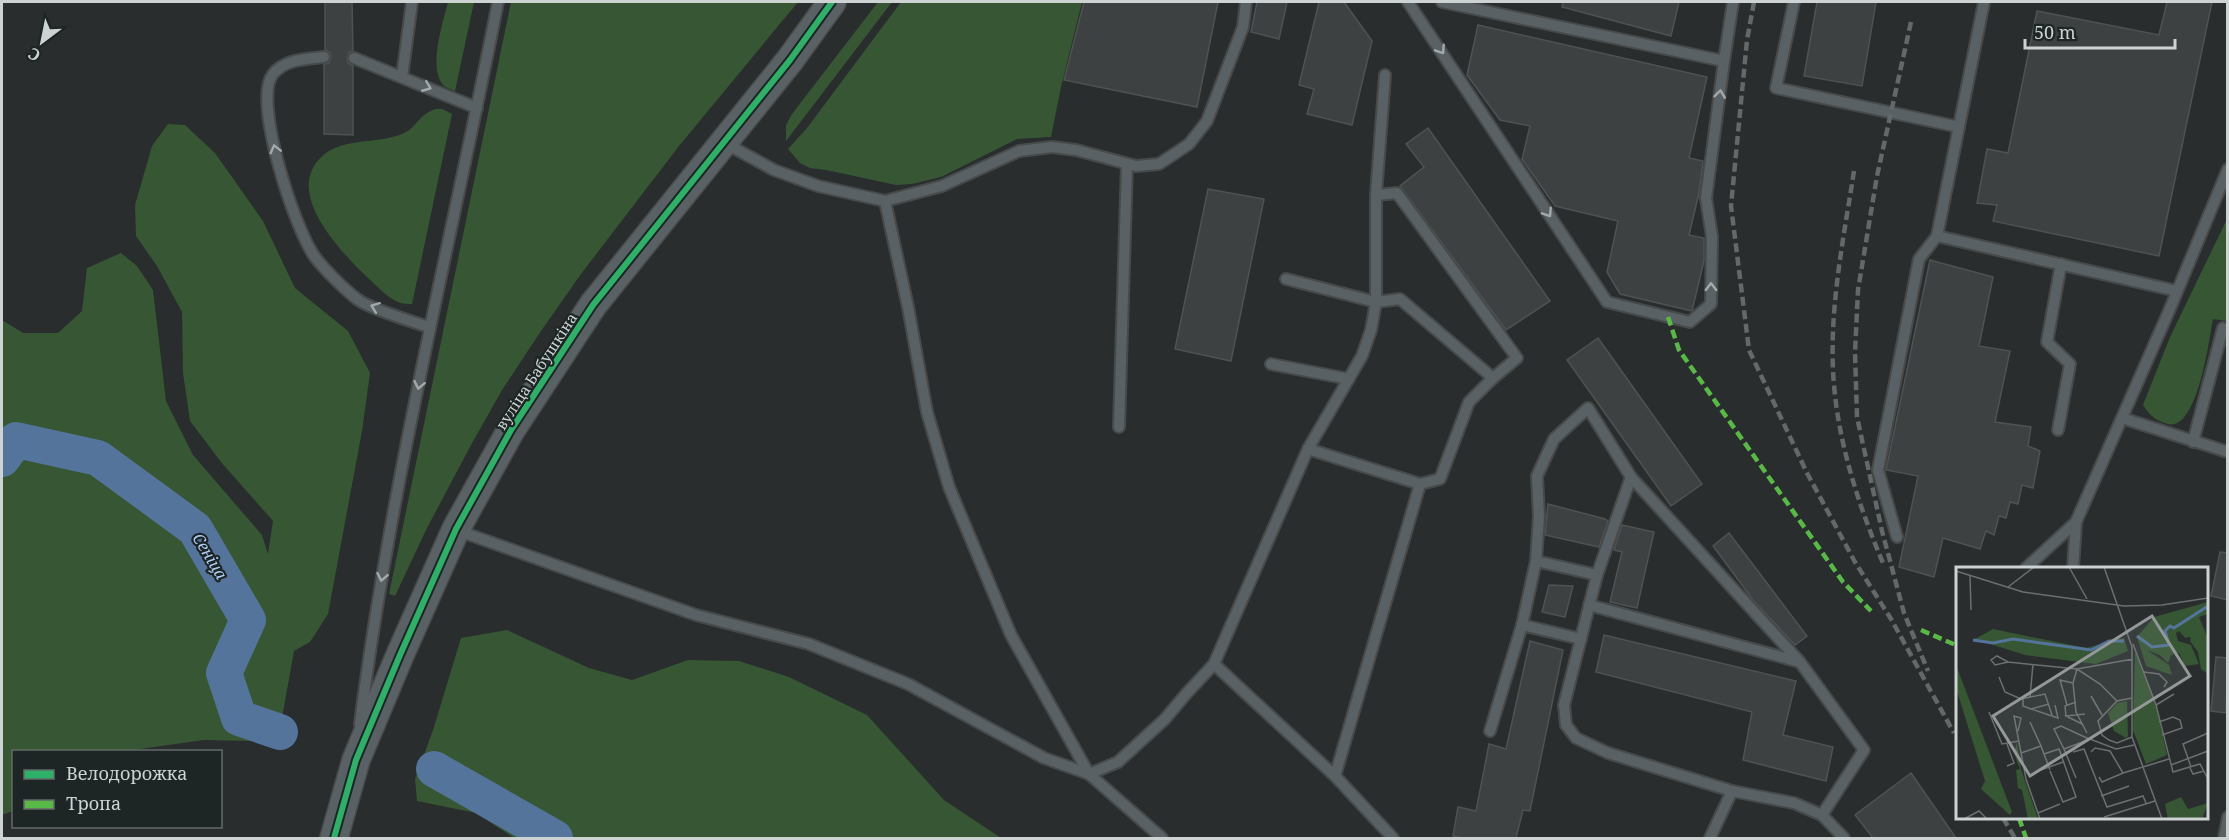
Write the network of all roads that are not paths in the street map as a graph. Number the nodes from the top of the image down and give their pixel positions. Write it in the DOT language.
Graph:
graph roads {
  1 [pos="412,2"];
  2 [pos="498,2"];
  3 [pos="832,2"];
  4 [pos="1245,2"];
  5 [pos="1408,2"];
  6 [pos="1442,2"];
  7 [pos="1733,2"];
  8 [pos="1794,2"];
  9 [pos="1984,2"];
  10 [pos="324,57"];
  11 [pos="354,58"];
  12 [pos="1724,61"];
  13 [pos="1385,75"];
  14 [pos="402,77"];
  15 [pos="477,108"];
  16 [pos="1959,127"];
  17 [pos="723,142"];
  18 [pos="1127,164"];
  19 [pos="2228,169"];
  20 [pos="1376,195"];
  21 [pos="885,201"];
  22 [pos="1937,236"];
  23 [pos="2061,264"];
  24 [pos="1286,279"];
  25 [pos="2177,291"];
  26 [pos="1376,302"];
  27 [pos="429,327"];
  28 [pos="2223,328"];
  29 [pos="1271,364"];
  30 [pos="1493,378"];
  31 [pos="1349,379"];
  32 [pos="2122,418"];
  33 [pos="1119,427"];
  34 [pos="2058,430"];
  35 [pos="2193,442"];
  36 [pos="1308,450"];
  37 [pos="2228,452"];
  38 [pos="1631,477"];
  39 [pos="1420,484"];
  40 [pos="2076,522"];
  41 [pos="456,529"];
  42 [pos="1897,537"];
  43 [pos="1536,561"];
  44 [pos="2027,567"];
  45 [pos="2073,567"];
  46 [pos="1597,575"];
  47 [pos="1589,605"];
  48 [pos="1522,625"];
  49 [pos="1581,639"];
  50 [pos="1800,662"];
  51 [pos="1214,664"];
  52 [pos="1490,731"];
  53 [pos="356,760"];
  54 [pos="1089,774"];
  55 [pos="1335,776"];
  56 [pos="1732,791"];
  57 [pos="1822,815"];
  58 [pos="2228,817"];
  59 [pos="334,838"];
  60 [pos="1162,838"];
  61 [pos="1393,838"];
  62 [pos="1710,838"];
  63 [pos="1844,838"];
  64 [pos="2224,838"];
  1 -- 14 [label="lane"];
  2 -- 15 [label="lane"];
  3 -- 17 [label="street, вуліца Бабушкіна"];
  4 -- 18 [label="lane"];
  5 -- 12 [label="lane, one-way"];
  6 -- 12 [label="lane"];
  7 -- 12 [label="lane"];
  8 -- 16 [label="lane"];
  9 -- 16 [label="lane"];
  27 -- 10 [label="lane, one-way"];
  11 -- 14 [label="lane"];
  13 -- 20 [label="lane"];
  14 -- 15 [label="lane, one-way"];
  15 -- 27 [label="lane"];
  16 -- 22 [label="lane"];
  17 -- 21 [label="lane"];
  17 -- 41 [label="street, вуліца Бабушкіна"];
  18 -- 21 [label="lane"];
  18 -- 33 [label="lane"];
  19 -- 25 [label="lane"];
  20 -- 26 [label="lane"];
  20 -- 30 [label="lane"];
  21 -- 54 [label="lane"];
  22 -- 23 [label="lane"];
  22 -- 42 [label="lane"];
  23 -- 25 [label="lane"];
  23 -- 34 [label="lane"];
  24 -- 26 [label="lane"];
  25 -- 32 [label="lane"];
  26 -- 30 [label="lane"];
  26 -- 31 [label="lane"];
  27 -- 53 [label="lane, one-way"];
  28 -- 35 [label="lane"];
  29 -- 31 [label="lane"];
  30 -- 39 [label="lane"];
  31 -- 36 [label="lane"];
  32 -- 35 [label="lane"];
  32 -- 40 [label="lane"];
  35 -- 37 [label="lane"];
  36 -- 39 [label="lane"];
  36 -- 51 [label="lane"];
  38 -- 43 [label="lane"];
  38 -- 46 [label="lane"];
  38 -- 50 [label="lane"];
  39 -- 55 [label="lane"];
  40 -- 44 [label="lane"];
  40 -- 45 [label="lane"];
  41 -- 53 [label="street, вуліца Бабушкіна"];
  41 -- 54 [label="lane"];
  43 -- 46 [label="lane"];
  43 -- 48 [label="lane"];
  46 -- 47 [label="lane"];
  47 -- 49 [label="lane"];
  47 -- 50 [label="lane"];
  48 -- 49 [label="lane"];
  48 -- 52 [label="lane"];
  49 -- 56 [label="lane"];
  50 -- 57 [label="lane"];
  51 -- 54 [label="lane"];
  51 -- 55 [label="lane"];
  53 -- 59 [label="street, вуліца Бабушкіна"];
  54 -- 60 [label="lane"];
  55 -- 61 [label="lane"];
  56 -- 57 [label="lane"];
  56 -- 62 [label="lane"];
  57 -- 63 [label="lane"];
  58 -- 64 [label="lane"];
}
